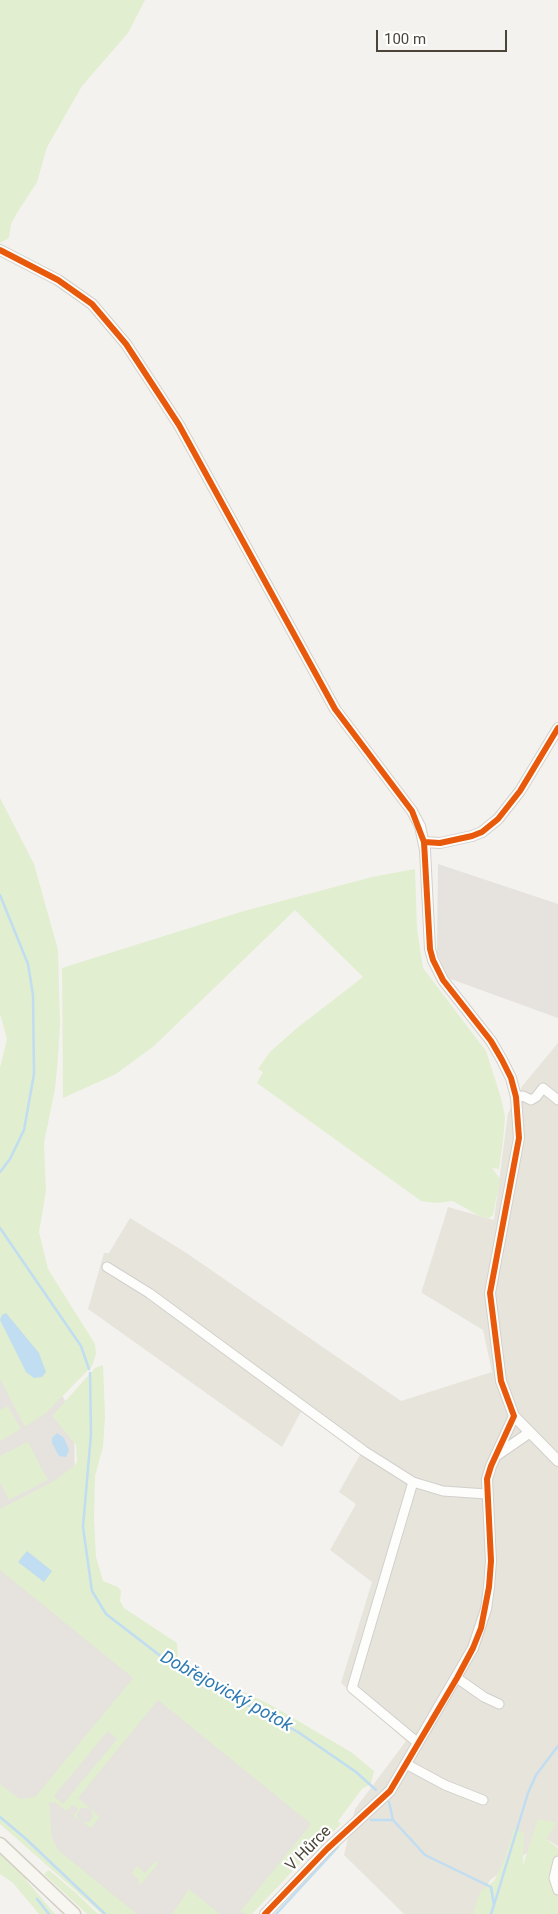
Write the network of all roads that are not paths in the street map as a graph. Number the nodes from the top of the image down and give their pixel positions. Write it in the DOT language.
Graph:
graph roads {
  1 [pos="0,250"];
  2 [pos="558,728"];
  3 [pos="424,842"];
  4 [pos="516,1097"];
  5 [pos="558,1100"];
  6 [pos="107,1267"];
  7 [pos="514,1416"];
  8 [pos="529,1433"];
  9 [pos="496,1456"];
  10 [pos="558,1461"];
  11 [pos="413,1482"];
  12 [pos="487,1494"];
  13 [pos="457,1678"];
  14 [pos="500,1704"];
  15 [pos="418,1743"];
  16 [pos="406,1764"];
  17 [pos="483,1800"];
  18 [pos="0,1844"];
  19 [pos="558,1861"];
  20 [pos="558,1890"];
  21 [pos="74,1914"];
  22 [pos="265,1914"];
  1 -- 3 [label="street"];
  2 -- 3 [label="street"];
  3 -- 4 [label="street"];
  4 -- 5 [label="street"];
  4 -- 7 [label="street"];
  6 -- 11 [label="street"];
  7 -- 8 [label="street"];
  7 -- 9 [label="street, V Hůrce"];
  8 -- 9 [label="street"];
  8 -- 10 [label="street"];
  9 -- 12 [label="street, V Hůrce"];
  11 -- 12 [label="street"];
  11 -- 15 [label="street"];
  12 -- 13 [label="street, V Hůrce"];
  13 -- 14 [label="street"];
  13 -- 15 [label="street, V Hůrce"];
  15 -- 16 [label="street, V Hůrce"];
  16 -- 17 [label="street"];
  16 -- 22 [label="street, V Hůrce"];
  18 -- 21 [label="main road"];
  19 -- 20 [label="street"];
}
